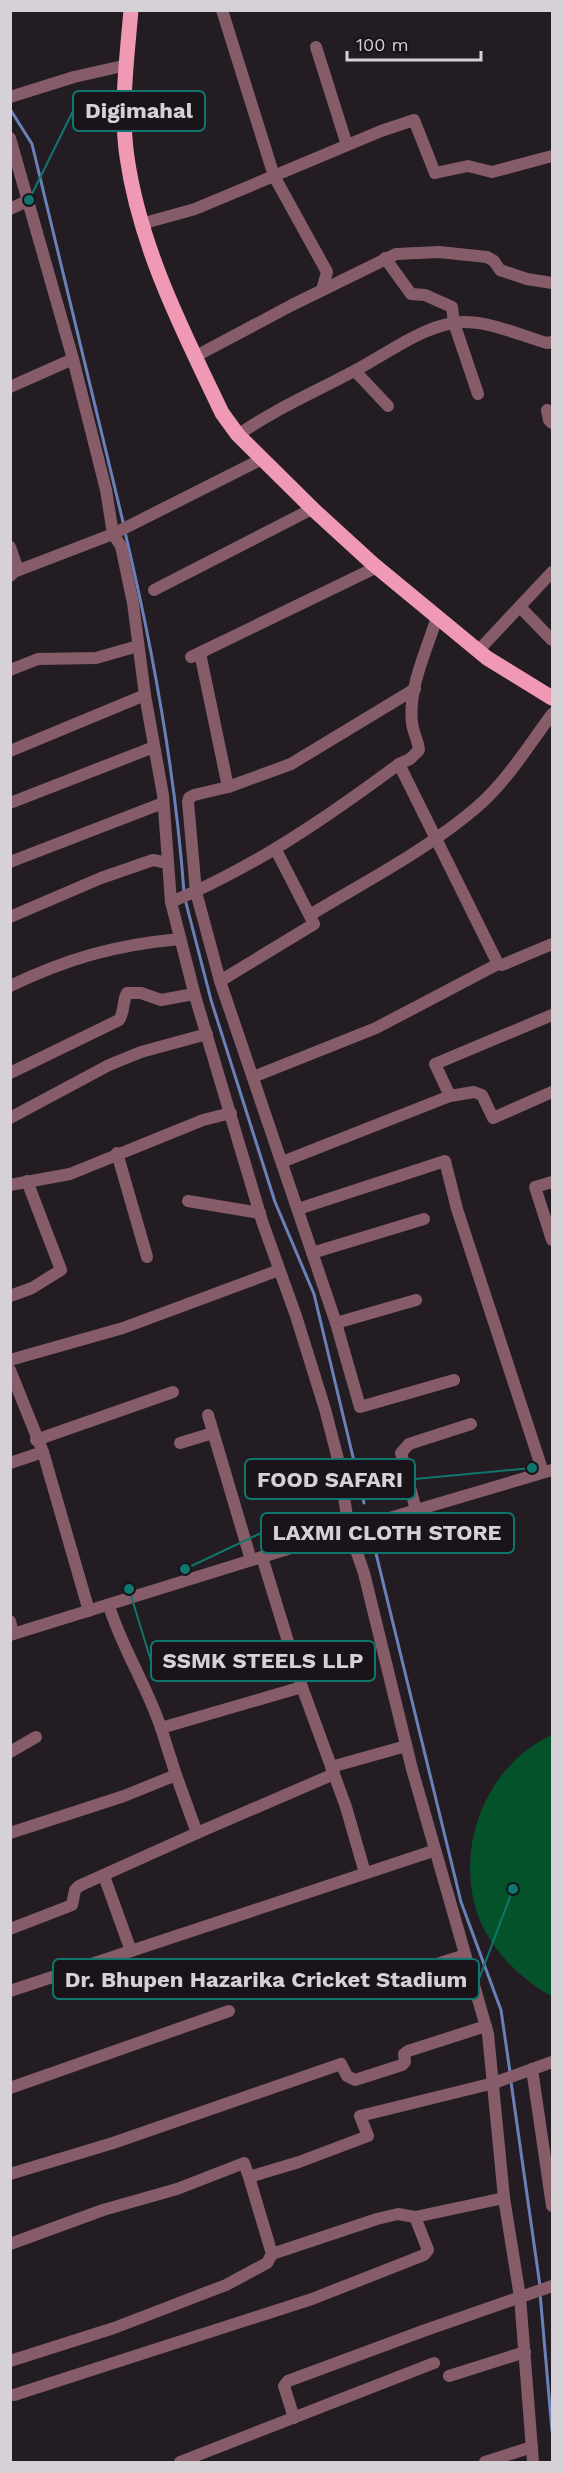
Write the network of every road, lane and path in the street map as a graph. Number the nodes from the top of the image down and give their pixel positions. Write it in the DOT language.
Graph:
graph roads {
  1 [pos="131,10"];
  2 [pos="222,10"];
  3 [pos="316,47"];
  4 [pos="127,65"];
  5 [pos="10,97"];
  6 [pos="10,138"];
  7 [pos="348,145"];
  8 [pos="552,156"];
  9 [pos="274,176"];
  10 [pos="28,200"];
  11 [pos="10,209"];
  12 [pos="141,224"];
  13 [pos="385,258"];
  14 [pos="552,283"];
  15 [pos="322,290"];
  16 [pos="454,322"];
  17 [pos="552,342"];
  18 [pos="195,356"];
  19 [pos="73,359"];
  20 [pos="355,371"];
  21 [pos="10,387"];
  22 [pos="478,394"];
  23 [pos="388,406"];
  24 [pos="547,410"];
  25 [pos="552,423"];
  26 [pos="238,435"];
  27 [pos="262,459"];
  28 [pos="312,509"];
  29 [pos="120,530"];
  30 [pos="10,547"];
  31 [pos="377,567"];
  32 [pos="552,572"];
  33 [pos="14,573"];
  34 [pos="154,591"];
  35 [pos="520,607"];
  36 [pos="437,617"];
  37 [pos="552,640"];
  38 [pos="138,646"];
  39 [pos="478,651"];
  40 [pos="10,670"];
  41 [pos="415,689"];
  42 [pos="145,695"];
  43 [pos="552,698"];
  44 [pos="552,714"];
  45 [pos="154,747"];
  46 [pos="10,751"];
  47 [pos="399,764"];
  48 [pos="228,787"];
  49 [pos="10,803"];
  50 [pos="163,803"];
  51 [pos="436,838"];
  52 [pos="276,850"];
  53 [pos="10,862"];
  54 [pos="168,863"];
  55 [pos="195,892"];
  56 [pos="174,901"];
  57 [pos="310,915"];
  58 [pos="10,917"];
  59 [pos="180,939"];
  60 [pos="552,944"];
  61 [pos="498,964"];
  62 [pos="220,981"];
  63 [pos="10,986"];
  64 [pos="194,994"];
  65 [pos="552,1015"];
  66 [pos="207,1034"];
  67 [pos="10,1073"];
  68 [pos="253,1077"];
  69 [pos="552,1092"];
  70 [pos="450,1096"];
  71 [pos="231,1113"];
  72 [pos="10,1118"];
  73 [pos="117,1153"];
  74 [pos="282,1162"];
  75 [pos="27,1181"];
  76 [pos="552,1182"];
  77 [pos="10,1185"];
  78 [pos="188,1201"];
  79 [pos="298,1209"];
  80 [pos="260,1213"];
  81 [pos="424,1220"];
  82 [pos="552,1240"];
  83 [pos="312,1253"];
  84 [pos="147,1257"];
  85 [pos="279,1270"];
  86 [pos="10,1296"];
  87 [pos="416,1300"];
  88 [pos="336,1323"];
  89 [pos="10,1360"];
  90 [pos="10,1370"];
  91 [pos="454,1380"];
  92 [pos="173,1392"];
  93 [pos="208,1415"];
  94 [pos="471,1424"];
  95 [pos="213,1433"];
  96 [pos="36,1440"];
  97 [pos="180,1443"];
  98 [pos="43,1452"];
  99 [pos="10,1463"];
  100 [pos="548,1471"];
  101 [pos="416,1510"];
  102 [pos="350,1530"];
  103 [pos="257,1559"];
  104 [pos="109,1606"];
  105 [pos="88,1611"];
  106 [pos="10,1621"];
  107 [pos="12,1635"];
  108 [pos="302,1687"];
  109 [pos="161,1728"];
  110 [pos="36,1737"];
  111 [pos="406,1746"];
  112 [pos="10,1752"];
  113 [pos="332,1770"];
  114 [pos="176,1775"];
  115 [pos="10,1833"];
  116 [pos="198,1833"];
  117 [pos="434,1851"];
  118 [pos="365,1873"];
  119 [pos="104,1876"];
  120 [pos="10,1929"];
  121 [pos="130,1951"];
  122 [pos="465,1955"];
  123 [pos="368,1986"];
  124 [pos="10,1991"];
  125 [pos="230,2011"];
  126 [pos="486,2026"];
  127 [pos="552,2062"];
  128 [pos="532,2069"];
  129 [pos="494,2083"];
  130 [pos="10,2088"];
  131 [pos="10,2174"];
  132 [pos="249,2177"];
  133 [pos="504,2198"];
  134 [pos="552,2206"];
  135 [pos="415,2217"];
  136 [pos="10,2244"];
  137 [pos="272,2254"];
  138 [pos="552,2286"];
  139 [pos="520,2297"];
  140 [pos="525,2352"];
  141 [pos="10,2361"];
  142 [pos="434,2363"];
  143 [pos="449,2376"];
  144 [pos="14,2395"];
  145 [pos="294,2418"];
  146 [pos="532,2447"];
  147 [pos="180,2463"];
  148 [pos="485,2463"];
  149 [pos="533,2463"];
  1 -- 4 [label="main road"];
  2 -- 9 [label="street"];
  3 -- 7 [label="street"];
  4 -- 5 [label="street"];
  4 -- 12 [label="main road"];
  6 -- 10 [label="street"];
  7 -- 8 [label="street"];
  7 -- 9 [label="street"];
  9 -- 12 [label="street"];
  9 -- 15 [label="street"];
  10 -- 11 [label="street"];
  10 -- 19 [label="street"];
  12 -- 18 [label="main road"];
  13 -- 14 [label="street"];
  13 -- 15 [label="street"];
  13 -- 16 [label="street"];
  15 -- 18 [label="street"];
  16 -- 17 [label="street"];
  16 -- 20 [label="street"];
  16 -- 22 [label="street"];
  18 -- 26 [label="main road"];
  19 -- 21 [label="street"];
  19 -- 29 [label="street"];
  20 -- 23 [label="street"];
  20 -- 26 [label="street"];
  24 -- 25 [label="street"];
  26 -- 27 [label="main road"];
  27 -- 28 [label="main road"];
  27 -- 29 [label="street"];
  28 -- 31 [label="main road"];
  28 -- 34 [label="street"];
  29 -- 33 [label="street"];
  29 -- 38 [label="street"];
  30 -- 33 [label="street"];
  31 -- 36 [label="main road"];
  31 -- 48 [label="street"];
  32 -- 35 [label="street"];
  35 -- 37 [label="street"];
  35 -- 39 [label="street"];
  36 -- 39 [label="main road"];
  36 -- 41 [label="street"];
  38 -- 40 [label="street"];
  38 -- 42 [label="street"];
  39 -- 43 [label="main road"];
  41 -- 47 [label="street"];
  41 -- 48 [label="street"];
  42 -- 45 [label="street"];
  42 -- 46 [label="street"];
  44 -- 51 [label="street"];
  45 -- 49 [label="street"];
  45 -- 50 [label="street"];
  47 -- 51 [label="street"];
  47 -- 52 [label="street"];
  48 -- 55 [label="street"];
  50 -- 53 [label="street"];
  50 -- 54 [label="street"];
  51 -- 57 [label="street"];
  51 -- 61 [label="street"];
  52 -- 55 [label="street"];
  52 -- 57 [label="street"];
  54 -- 56 [label="street"];
  54 -- 58 [label="street"];
  55 -- 56 [label="street"];
  55 -- 62 [label="street"];
  56 -- 59 [label="street"];
  57 -- 62 [label="street"];
  59 -- 63 [label="street"];
  59 -- 64 [label="street"];
  60 -- 61 [label="street"];
  61 -- 68 [label="street"];
  62 -- 68 [label="street"];
  64 -- 66 [label="street"];
  64 -- 67 [label="street"];
  65 -- 70 [label="street"];
  66 -- 71 [label="street"];
  66 -- 72 [label="street"];
  68 -- 74 [label="street"];
  69 -- 70 [label="street"];
  70 -- 74 [label="street"];
  71 -- 73 [label="street"];
  71 -- 80 [label="street"];
  73 -- 75 [label="street"];
  73 -- 84 [label="street"];
  74 -- 79 [label="street"];
  75 -- 77 [label="street"];
  75 -- 86 [label="street"];
  76 -- 82 [label="street"];
  78 -- 80 [label="street"];
  79 -- 83 [label="street"];
  79 -- 100 [label="street"];
  80 -- 85 [label="street"];
  81 -- 83 [label="street"];
  83 -- 88 [label="street"];
  85 -- 89 [label="street"];
  85 -- 102 [label="street"];
  87 -- 88 [label="street"];
  88 -- 91 [label="street"];
  90 -- 96 [label="street"];
  92 -- 96 [label="street"];
  93 -- 95 [label="street"];
  94 -- 101 [label="street"];
  95 -- 97 [label="street"];
  95 -- 103 [label="street"];
  96 -- 98 [label="street"];
  98 -- 99 [label="street"];
  98 -- 105 [label="street"];
  100 -- 101 [label="street"];
  101 -- 102 [label="street"];
  102 -- 103 [label="street"];
  102 -- 111 [label="street"];
  103 -- 104 [label="street"];
  103 -- 108 [label="street"];
  104 -- 105 [label="street"];
  104 -- 109 [label="street"];
  105 -- 107 [label="street"];
  106 -- 107 [label="street"];
  108 -- 109 [label="street"];
  108 -- 113 [label="street"];
  109 -- 114 [label="street"];
  110 -- 112 [label="street"];
  111 -- 113 [label="street"];
  111 -- 117 [label="street"];
  113 -- 116 [label="street"];
  113 -- 118 [label="street"];
  114 -- 115 [label="street"];
  114 -- 116 [label="street"];
  116 -- 119 [label="street"];
  117 -- 118 [label="street"];
  117 -- 122 [label="street"];
  118 -- 121 [label="street"];
  119 -- 120 [label="street"];
  119 -- 121 [label="street"];
  121 -- 124 [label="street"];
  122 -- 123 [label="street"];
  122 -- 126 [label="street"];
  125 -- 130 [label="street"];
  126 -- 129 [label="street"];
  126 -- 131 [label="street"];
  127 -- 128 [label="street"];
  128 -- 129 [label="street"];
  128 -- 134 [label="street"];
  129 -- 132 [label="street"];
  129 -- 133 [label="street"];
  132 -- 136 [label="street"];
  132 -- 137 [label="street"];
  133 -- 135 [label="street"];
  133 -- 139 [label="street"];
  135 -- 137 [label="street"];
  135 -- 144 [label="street"];
  137 -- 141 [label="street"];
  138 -- 139 [label="street"];
  139 -- 140 [label="street"];
  139 -- 145 [label="street"];
  140 -- 143 [label="street"];
  140 -- 146 [label="street"];
  142 -- 145 [label="street"];
  145 -- 147 [label="street"];
  146 -- 148 [label="street"];
  146 -- 149 [label="street"];
}
